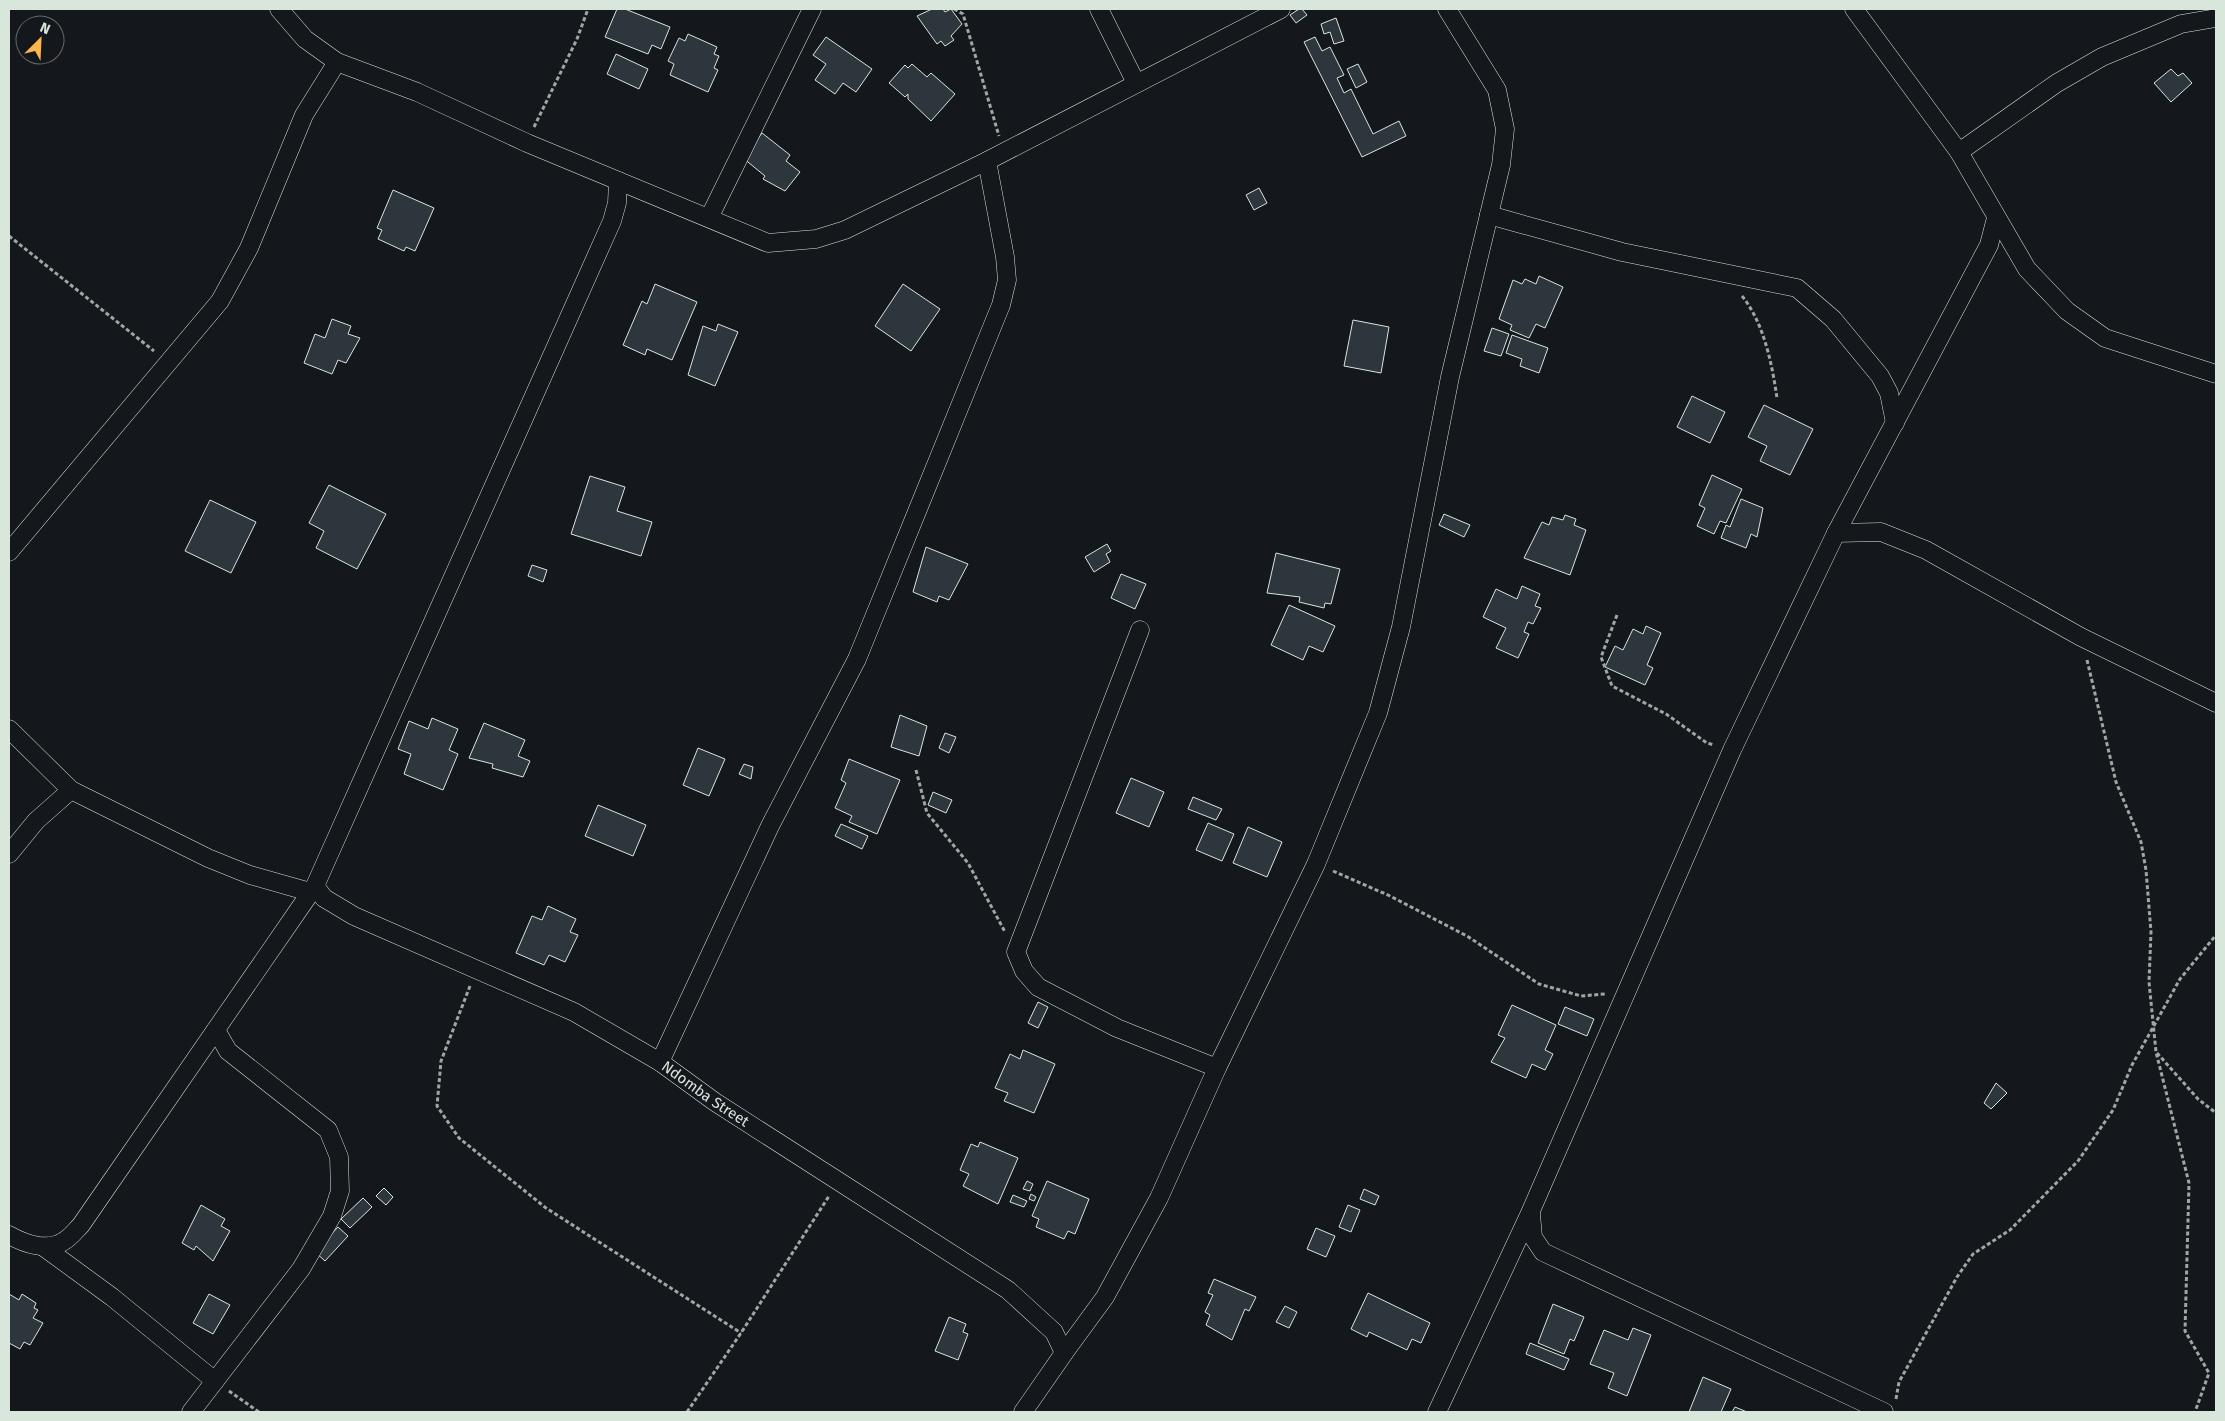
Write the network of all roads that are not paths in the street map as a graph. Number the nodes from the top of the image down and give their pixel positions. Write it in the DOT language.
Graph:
graph roads {
  1 [pos="279,9"];
  2 [pos="812,9"];
  3 [pos="1099,9"];
  4 [pos="1281,9"];
  5 [pos="1447,9"];
  6 [pos="1854,9"];
  7 [pos="2216,18"];
  8 [pos="337,62"];
  9 [pos="1136,83"];
  10 [pos="1958,152"];
  11 [pos="987,161"];
  12 [pos="618,182"];
  13 [pos="1490,215"];
  14 [pos="709,218"];
  15 [pos="1996,218"];
  16 [pos="2216,374"];
  17 [pos="1895,423"];
  18 [pos="1836,532"];
  19 [pos="9,552"];
  20 [pos="1140,630"];
  21 [pos="2216,703"];
  22 [pos="9,729"];
  23 [pos="71,790"];
  24 [pos="9,854"];
  25 [pos="313,889"];
  26 [pos="216,1030"];
  27 [pos="660,1062"];
  28 [pos="1217,1068"];
  29 [pos="1530,1213"];
  30 [pos="9,1235"];
  31 [pos="44,1248"];
  32 [pos="1543,1252"];
  33 [pos="1509,1259"];
  34 [pos="1064,1353"];
  35 [pos="215,1381"];
  36 [pos="1441,1409"];
  37 [pos="1881,1409"];
  38 [pos="192,1412"];
  39 [pos="1023,1412"];
  1 -- 8 [label="street"];
  2 -- 14 [label="street"];
  3 -- 9 [label="street"];
  4 -- 9 [label="street"];
  5 -- 13 [label="street"];
  6 -- 10 [label="street"];
  7 -- 10 [label="street"];
  8 -- 12 [label="street"];
  8 -- 19 [label="street"];
  9 -- 11 [label="street"];
  10 -- 15 [label="street"];
  11 -- 14 [label="street"];
  11 -- 27 [label="street"];
  12 -- 14 [label="street"];
  12 -- 25 [label="street"];
  13 -- 17 [label="street"];
  13 -- 28 [label="street"];
  15 -- 16 [label="street"];
  15 -- 17 [label="street"];
  17 -- 18 [label="street"];
  18 -- 21 [label="street"];
  18 -- 29 [label="street"];
  20 -- 28 [label="street"];
  22 -- 23 [label="street"];
  23 -- 24 [label="street"];
  23 -- 25 [label="street"];
  25 -- 26 [label="street"];
  25 -- 27 [label="street, Ndomba Street"];
  26 -- 31 [label="street"];
  26 -- 35 [label="street"];
  27 -- 34 [label="street, Ndomba Street"];
  28 -- 34 [label="street"];
  29 -- 32 [label="street"];
  29 -- 33 [label="street"];
  30 -- 31 [label="street"];
  31 -- 35 [label="street"];
  32 -- 33 [label="street"];
  32 -- 37 [label="street"];
  33 -- 36 [label="street"];
  34 -- 39 [label="street"];
  35 -- 38 [label="street"];
}
